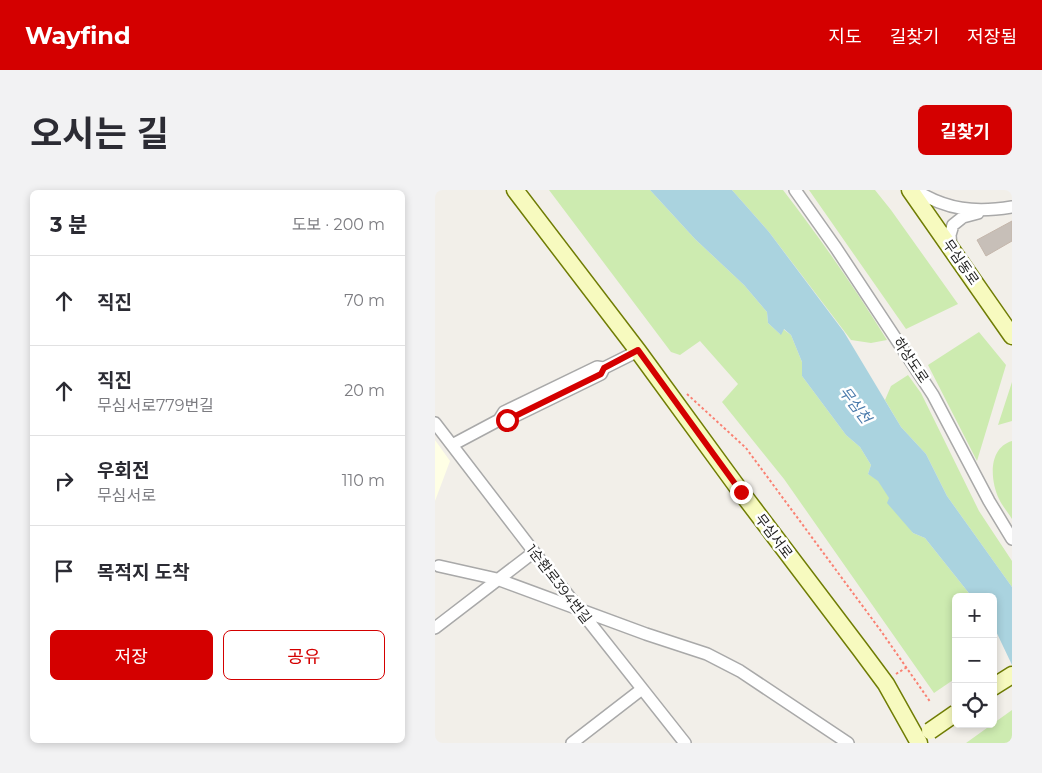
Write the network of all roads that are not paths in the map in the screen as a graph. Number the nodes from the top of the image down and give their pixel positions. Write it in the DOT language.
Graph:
graph roads {
  1 [pos="515,190"];
  2 [pos="795,190"];
  3 [pos="910,190"];
  4 [pos="915,190"];
  5 [pos="1012,207"];
  6 [pos="987,210"];
  7 [pos="951,248"];
  8 [pos="1012,336"];
  9 [pos="638,350"];
  10 [pos="435,423"];
  11 [pos="452,445"];
  12 [pos="1012,539"];
  13 [pos="534,552"];
  14 [pos="439,566"];
  15 [pos="497,580"];
  16 [pos="579,609"];
  17 [pos="435,628"];
  18 [pos="1012,675"];
  19 [pos="997,684"];
  20 [pos="642,689"];
  21 [pos="952,716"];
  22 [pos="920,739"];
  23 [pos="572,743"];
  24 [pos="685,743"];
  25 [pos="848,743"];
  1 -- 9 [label="street, 무심서로"];
  2 -- 12 [label="street, 하상도로"];
  3 -- 7 [label="street, 무심동로"];
  4 -- 6 [label="street"];
  5 -- 6 [label="street"];
  6 -- 7 [label="street"];
  7 -- 8 [label="street, 무심동로"];
  9 -- 11 [label="street"];
  9 -- 22 [label="street, 무심서로"];
  10 -- 11 [label="street, 1순환로394번길"];
  11 -- 13 [label="street, 1순환로394번길"];
  13 -- 15 [label="street"];
  13 -- 16 [label="street, 1순환로394번길"];
  14 -- 15 [label="street"];
  15 -- 16 [label="street"];
  15 -- 17 [label="street"];
  16 -- 20 [label="street, 1순환로394번길"];
  16 -- 25 [label="street"];
  18 -- 19 [label="street"];
  20 -- 23 [label="street"];
  20 -- 24 [label="street, 1순환로394번길"];
  21 -- 22 [label="street, bridge"];
}
